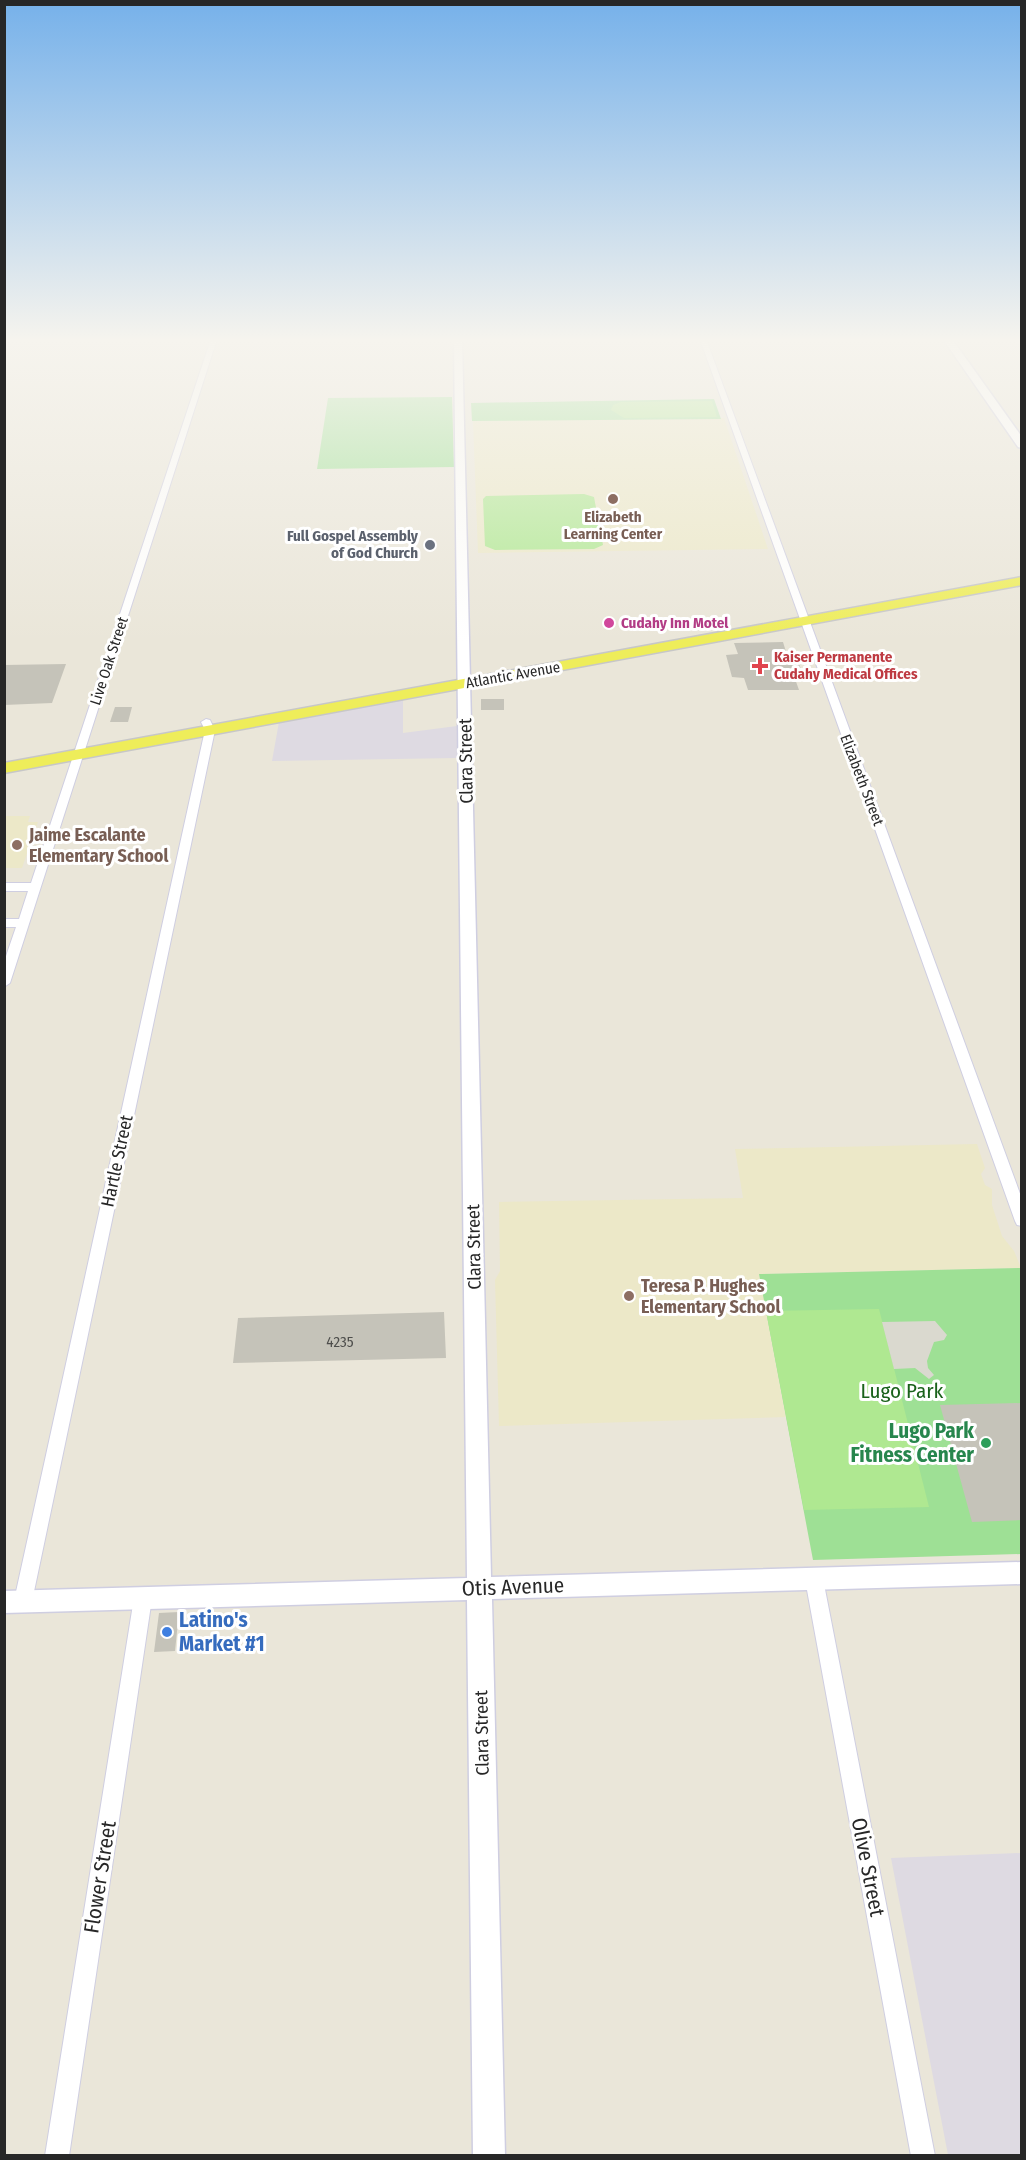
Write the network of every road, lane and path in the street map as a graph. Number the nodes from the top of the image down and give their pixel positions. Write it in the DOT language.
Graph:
graph roads {
  1 [pos="181,440"];
  2 [pos="460,440"];
  3 [pos="739,440"];
  4 [pos="1022,574"];
  5 [pos="1022,581"];
  6 [pos="803,618"];
  7 [pos="464,679"];
  8 [pos="208,726"];
  9 [pos="80,749"];
  10 [pos="4,759"];
  11 [pos="4,768"];
  12 [pos="4,887"];
  13 [pos="36,887"];
  14 [pos="4,923"];
  15 [pos="24,923"];
  16 [pos="4,983"];
  17 [pos="1022,1221"];
  18 [pos="1022,1573"];
  19 [pos="814,1579"];
  20 [pos="479,1588"];
  21 [pos="143,1598"];
  22 [pos="14,1602"];
  23 [pos="57,2156"];
  24 [pos="489,2156"];
  25 [pos="923,2156"];
  1 -- 9 [label="street, Live Oak Street"];
  2 -- 7 [label="street, Clara Street"];
  3 -- 6 [label="street, Elizabeth Street"];
  4 -- 6 [label="main road, Atlantic Avenue"];
  5 -- 6 [label="main road, Atlantic Avenue"];
  6 -- 7 [label="main road, Atlantic Avenue"];
  6 -- 17 [label="street, Elizabeth Street"];
  7 -- 8 [label="main road, Atlantic Avenue"];
  7 -- 20 [label="street, Clara Street"];
  8 -- 9 [label="main road, Atlantic Avenue"];
  8 -- 22 [label="street, Hartle Street"];
  9 -- 10 [label="main road, Atlantic Avenue"];
  9 -- 11 [label="main road, Atlantic Avenue"];
  9 -- 13 [label="street, Live Oak Street"];
  12 -- 13 [label="street"];
  13 -- 15 [label="street, Live Oak Street"];
  14 -- 15 [label="street"];
  15 -- 16 [label="street, Live Oak Street"];
  18 -- 19 [label="street, Otis Avenue"];
  19 -- 20 [label="street, Otis Avenue"];
  19 -- 25 [label="street, Olive Street"];
  20 -- 21 [label="street, Otis Avenue"];
  20 -- 24 [label="street, Clara Street"];
  21 -- 22 [label="street, Otis Avenue"];
  21 -- 23 [label="street, Flower Street"];
}
